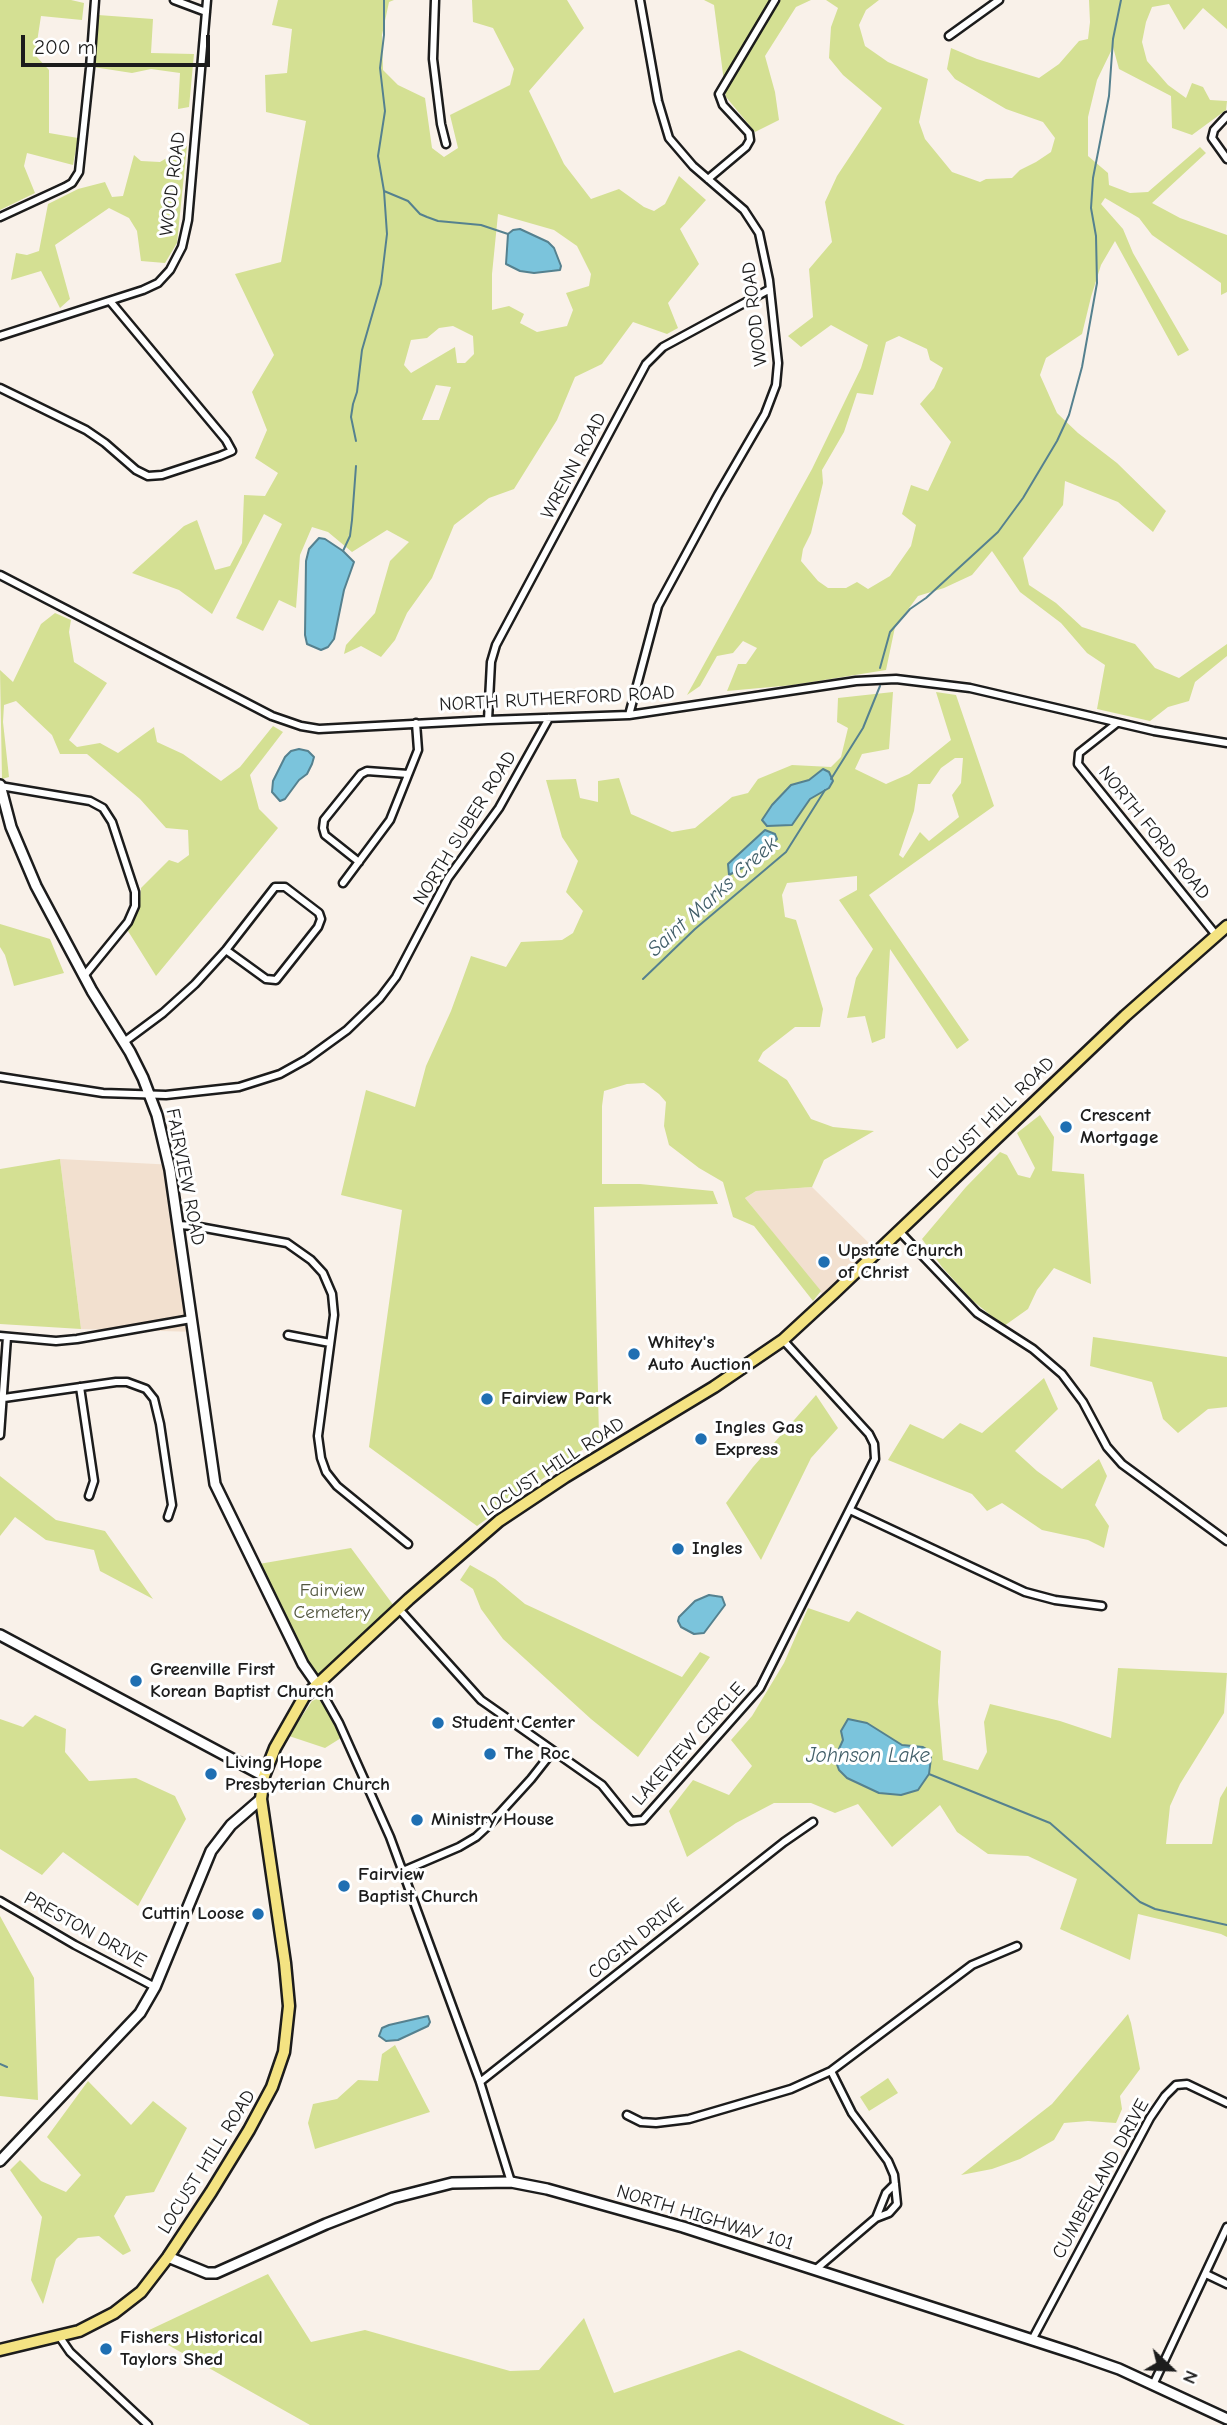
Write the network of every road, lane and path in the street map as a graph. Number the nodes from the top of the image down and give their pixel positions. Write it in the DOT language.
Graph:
graph roads {
  1 [pos="95,0"];
  2 [pos="174,0"];
  3 [pos="207,0"];
  4 [pos="435,0"];
  5 [pos="640,0"];
  6 [pos="775,0"];
  7 [pos="999,0"];
  8 [pos="206,12"];
  9 [pos="949,36"];
  10 [pos="1227,116"];
  11 [pos="446,144"];
  12 [pos="1227,159"];
  13 [pos="708,179"];
  14 [pos="0,217"];
  15 [pos="770,289"];
  16 [pos="110,301"];
  17 [pos="0,336"];
  18 [pos="0,388"];
  19 [pos="0,575"];
  20 [pos="629,715"];
  21 [pos="550,718"];
  22 [pos="488,720"];
  23 [pos="416,723"];
  24 [pos="1117,723"];
  25 [pos="1227,743"];
  26 [pos="408,774"];
  27 [pos="0,785"];
  28 [pos="359,862"];
  29 [pos="343,883"];
  30 [pos="1227,926"];
  31 [pos="1216,935"];
  32 [pos="226,950"];
  33 [pos="84,976"];
  34 [pos="124,1042"];
  35 [pos="0,1077"];
  36 [pos="150,1095"];
  37 [pos="178,1225"];
  38 [pos="899,1231"];
  39 [pos="191,1319"];
  40 [pos="288,1335"];
  41 [pos="4,1336"];
  42 [pos="783,1339"];
  43 [pos="330,1343"];
  44 [pos="80,1387"];
  45 [pos="4,1398"];
  46 [pos="0,1435"];
  47 [pos="89,1496"];
  48 [pos="850,1510"];
  49 [pos="168,1517"];
  50 [pos="1227,1541"];
  51 [pos="408,1544"];
  52 [pos="1102,1606"];
  53 [pos="399,1609"];
  54 [pos="0,1635"];
  55 [pos="317,1684"];
  56 [pos="553,1751"];
  57 [pos="264,1776"];
  58 [pos="261,1799"];
  59 [pos="813,1822"];
  60 [pos="403,1871"];
  61 [pos="0,1900"];
  62 [pos="1017,1946"];
  63 [pos="155,1987"];
  64 [pos="831,2071"];
  65 [pos="480,2082"];
  66 [pos="1227,2103"];
  67 [pos="627,2115"];
  68 [pos="0,2161"];
  69 [pos="511,2182"];
  70 [pos="895,2184"];
  71 [pos="876,2218"];
  72 [pos="1227,2227"];
  73 [pos="168,2257"];
  74 [pos="815,2270"];
  75 [pos="1206,2274"];
  76 [pos="1227,2284"];
  77 [pos="60,2336"];
  78 [pos="1032,2340"];
  79 [pos="0,2350"];
  80 [pos="1153,2385"];
  81 [pos="1227,2419"];
  82 [pos="148,2425"];
  1 -- 14 [label="street"];
  2 -- 8 [label="street"];
  3 -- 8 [label="street, WOOD ROAD"];
  4 -- 11 [label="street"];
  5 -- 13 [label="street, WOOD ROAD"];
  6 -- 13 [label="street"];
  7 -- 9 [label="street"];
  8 -- 16 [label="street, WOOD ROAD"];
  10 -- 12 [label="street"];
  13 -- 15 [label="street, WOOD ROAD"];
  15 -- 20 [label="street, WOOD ROAD"];
  15 -- 22 [label="street, WRENN ROAD"];
  16 -- 17 [label="street, WOOD ROAD"];
  16 -- 18 [label="street"];
  19 -- 23 [label="street, NORTH RUTHERFORD ROAD"];
  20 -- 21 [label="street, NORTH RUTHERFORD ROAD"];
  20 -- 24 [label="street, NORTH RUTHERFORD ROAD"];
  21 -- 22 [label="street, NORTH RUTHERFORD ROAD"];
  21 -- 36 [label="street, NORTH SUBER ROAD"];
  22 -- 23 [label="street, NORTH RUTHERFORD ROAD"];
  23 -- 26 [label="street"];
  24 -- 25 [label="street, NORTH RUTHERFORD ROAD"];
  24 -- 31 [label="street, NORTH FORD ROAD"];
  26 -- 28 [label="street"];
  26 -- 28 [label="street"];
  27 -- 33 [label="street, FAIRVIEW ROAD"];
  27 -- 33 [label="street"];
  28 -- 29 [label="street"];
  30 -- 31 [label="main road, LOCUST HILL ROAD"];
  31 -- 38 [label="main road, LOCUST HILL ROAD"];
  32 -- 32 [label="street"];
  32 -- 34 [label="street"];
  33 -- 34 [label="street, FAIRVIEW ROAD"];
  34 -- 36 [label="street, FAIRVIEW ROAD"];
  35 -- 36 [label="street, NORTH SUBER ROAD"];
  36 -- 37 [label="street, FAIRVIEW ROAD"];
  37 -- 39 [label="street, FAIRVIEW ROAD"];
  37 -- 43 [label="street"];
  38 -- 42 [label="main road, LOCUST HILL ROAD"];
  38 -- 50 [label="street"];
  39 -- 41 [label="street"];
  39 -- 55 [label="street, FAIRVIEW ROAD"];
  40 -- 43 [label="street"];
  41 -- 45 [label="street"];
  42 -- 48 [label="street, LAKEVIEW CIRCLE"];
  42 -- 53 [label="main road, LOCUST HILL ROAD"];
  43 -- 51 [label="street"];
  44 -- 45 [label="street"];
  44 -- 47 [label="street"];
  44 -- 49 [label="street"];
  45 -- 46 [label="street"];
  48 -- 52 [label="street"];
  48 -- 56 [label="street, LAKEVIEW CIRCLE"];
  53 -- 55 [label="main road, LOCUST HILL ROAD"];
  53 -- 56 [label="street, LAKEVIEW CIRCLE"];
  54 -- 57 [label="street"];
  55 -- 57 [label="main road, LOCUST HILL ROAD"];
  55 -- 60 [label="street"];
  56 -- 60 [label="street"];
  57 -- 58 [label="main road, LOCUST HILL ROAD"];
  58 -- 63 [label="street"];
  58 -- 73 [label="main road, LOCUST HILL ROAD"];
  59 -- 65 [label="street, COGIN DRIVE"];
  60 -- 65 [label="street"];
  61 -- 63 [label="street, PRESTON DRIVE"];
  62 -- 64 [label="street"];
  63 -- 68 [label="street"];
  64 -- 67 [label="street"];
  64 -- 70 [label="street"];
  65 -- 69 [label="street"];
  66 -- 78 [label="street, CUMBERLAND DRIVE"];
  69 -- 73 [label="street, NORTH HIGHWAY 101"];
  69 -- 74 [label="street, NORTH HIGHWAY 101"];
  70 -- 71 [label="street"];
  70 -- 71 [label="street"];
  71 -- 74 [label="street"];
  72 -- 75 [label="street"];
  73 -- 77 [label="main road, LOCUST HILL ROAD"];
  74 -- 78 [label="street, NORTH HIGHWAY 101"];
  75 -- 76 [label="street"];
  75 -- 80 [label="street"];
  77 -- 79 [label="main road, LOCUST HILL ROAD"];
  77 -- 82 [label="street"];
  78 -- 80 [label="street, NORTH HIGHWAY 101"];
  80 -- 81 [label="street, NORTH HIGHWAY 101"];
}
